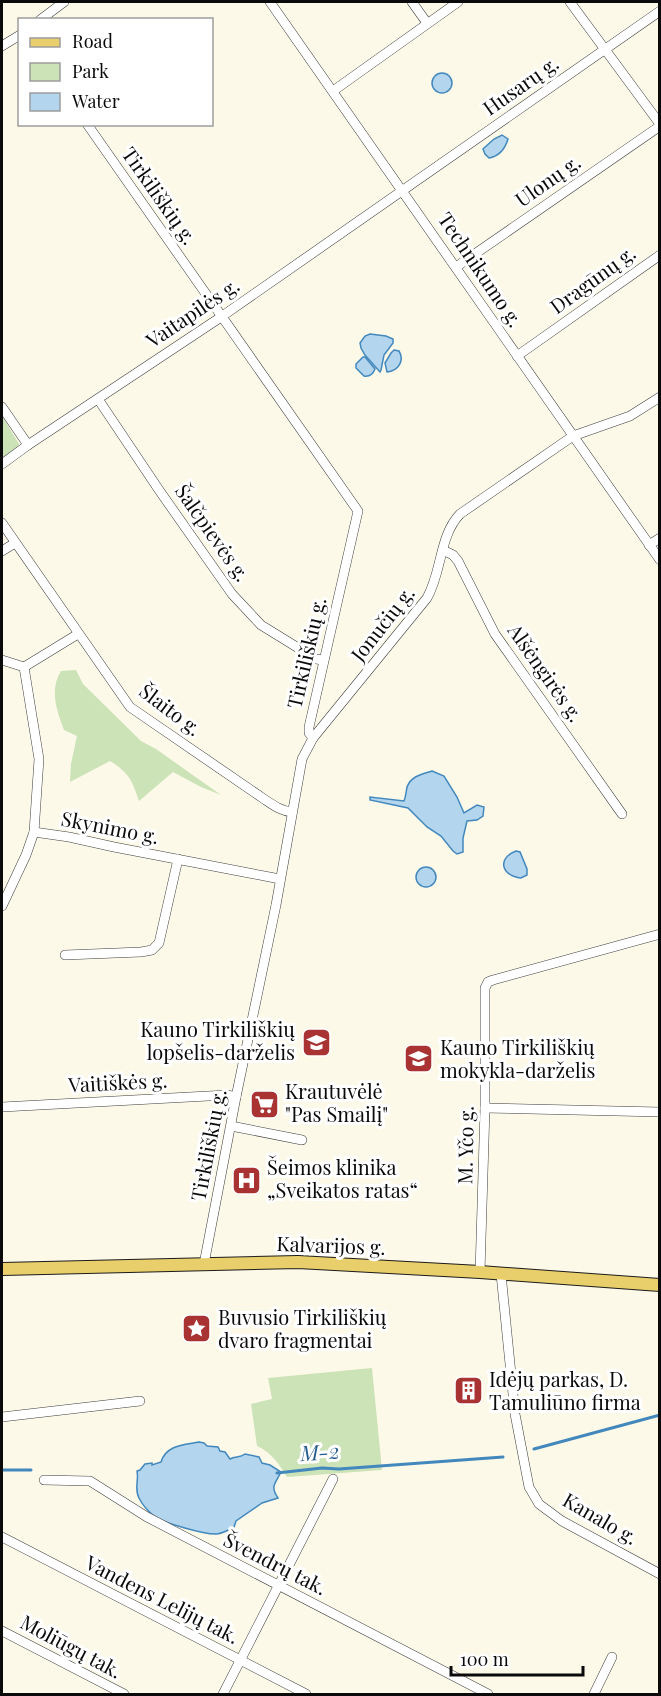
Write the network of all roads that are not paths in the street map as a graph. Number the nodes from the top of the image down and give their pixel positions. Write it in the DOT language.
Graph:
graph roads {
  1 [pos="64,2"];
  2 [pos="270,2"];
  3 [pos="412,2"];
  4 [pos="458,2"];
  5 [pos="570,2"];
  6 [pos="660,11"];
  7 [pos="43,18"];
  8 [pos="427,23"];
  9 [pos="18,36"];
  10 [pos="2,46"];
  11 [pos="605,49"];
  12 [pos="333,92"];
  13 [pos="660,125"];
  14 [pos="88,126"];
  15 [pos="403,191"];
  16 [pos="660,255"];
  17 [pos="456,267"];
  18 [pos="221,317"];
  19 [pos="517,356"];
  20 [pos="660,397"];
  21 [pos="98,399"];
  22 [pos="2,407"];
  23 [pos="573,436"];
  24 [pos="28,445"];
  25 [pos="2,464"];
  26 [pos="2,523"];
  27 [pos="660,538"];
  28 [pos="15,543"];
  29 [pos="649,545"];
  30 [pos="443,550"];
  31 [pos="2,551"];
  32 [pos="660,560"];
  33 [pos="78,634"];
  34 [pos="2,660"];
  35 [pos="323,660"];
  36 [pos="24,667"];
  37 [pos="313,738"];
  38 [pos="292,812"];
  39 [pos="622,814"];
  40 [pos="34,832"];
  41 [pos="178,860"];
  42 [pos="280,879"];
  43 [pos="2,906"];
  44 [pos="660,934"];
  45 [pos="65,955"];
  46 [pos="236,1097"];
  47 [pos="2,1107"];
  48 [pos="485,1108"];
  49 [pos="660,1112"];
  50 [pos="231,1125"];
  51 [pos="302,1140"];
  52 [pos="204,1264"];
  53 [pos="2,1269"];
  54 [pos="480,1272"];
  55 [pos="501,1274"];
  56 [pos="660,1285"];
  57 [pos="140,1401"];
  58 [pos="2,1417"];
  59 [pos="333,1479"];
  60 [pos="44,1480"];
  61 [pos="2,1537"];
  62 [pos="660,1574"];
  63 [pos="279,1586"];
  64 [pos="2,1631"];
  65 [pos="612,1657"];
  66 [pos="240,1660"];
  67 [pos="124,1695"];
  68 [pos="222,1695"];
  69 [pos="306,1695"];
  70 [pos="488,1695"];
  71 [pos="594,1695"];
  1 -- 7 [label="street"];
  2 -- 12 [label="street, Technikumo g."];
  3 -- 8 [label="street"];
  4 -- 8 [label="street"];
  5 -- 11 [label="street"];
  6 -- 11 [label="street, Husarų g."];
  8 -- 12 [label="street"];
  9 -- 10 [label="street"];
  11 -- 13 [label="street"];
  11 -- 15 [label="street, Husarų g."];
  12 -- 15 [label="street, Technikumo g."];
  13 -- 17 [label="street, Ulonų g."];
  14 -- 18 [label="street, Tirkiliškių g."];
  15 -- 17 [label="street, Technikumo g."];
  15 -- 18 [label="street, Vaitapilės g."];
  16 -- 19 [label="street, Dragūnų g."];
  17 -- 19 [label="street, Technikumo g."];
  18 -- 21 [label="street, Vaitapilės g."];
  18 -- 35 [label="street, Tirkiliškių g."];
  19 -- 23 [label="street, Technikumo g."];
  20 -- 23 [label="street, Jonučių g."];
  21 -- 24 [label="street, Vaitapilės g."];
  21 -- 35 [label="street, Šalčpievės g."];
  22 -- 24 [label="street"];
  23 -- 29 [label="street, Technikumo g."];
  23 -- 30 [label="street, Jonučių g."];
  24 -- 25 [label="street, Vaitapilės g."];
  26 -- 28 [label="street, Šlaito g."];
  27 -- 29 [label="street"];
  28 -- 31 [label="street"];
  28 -- 33 [label="street, Šlaito g."];
  29 -- 32 [label="street, Technikumo g."];
  30 -- 37 [label="street, Jonučių g."];
  30 -- 39 [label="street, Alšėngirės g."];
  33 -- 36 [label="street"];
  33 -- 38 [label="street, Šlaito g."];
  34 -- 36 [label="street"];
  35 -- 37 [label="street, Tirkiliškių g."];
  36 -- 40 [label="street"];
  37 -- 38 [label="street, Tirkiliškių g."];
  38 -- 42 [label="street, Tirkiliškių g."];
  40 -- 41 [label="street, Skynimo g."];
  40 -- 43 [label="street"];
  41 -- 42 [label="street, Skynimo g."];
  41 -- 45 [label="street, Skynimo g."];
  42 -- 46 [label="street, Tirkiliškių g."];
  44 -- 48 [label="street, M. Yčo g."];
  46 -- 47 [label="street, Vaitiškės g."];
  46 -- 50 [label="street, Tirkiliškių g."];
  48 -- 49 [label="street"];
  48 -- 54 [label="street, M. Yčo g."];
  50 -- 51 [label="street"];
  50 -- 52 [label="street, Tirkiliškių g."];
  52 -- 53 [label="main road, Kalvarijos g."];
  52 -- 54 [label="main road, Kalvarijos g."];
  54 -- 55 [label="main road, Kalvarijos g."];
  55 -- 56 [label="main road, Kalvarijos g."];
  55 -- 62 [label="street, Kanalo g."];
  57 -- 58 [label="street"];
  59 -- 63 [label="street"];
  60 -- 63 [label="street, Švendrų tak."];
  61 -- 66 [label="street, Vandens Lelijų tak."];
  63 -- 66 [label="street"];
  63 -- 70 [label="street, Švendrų tak."];
  64 -- 67 [label="street, Moliūgų tak."];
  65 -- 71 [label="street"];
  66 -- 68 [label="street"];
  66 -- 69 [label="street, Vandens Lelijų tak."];
}
